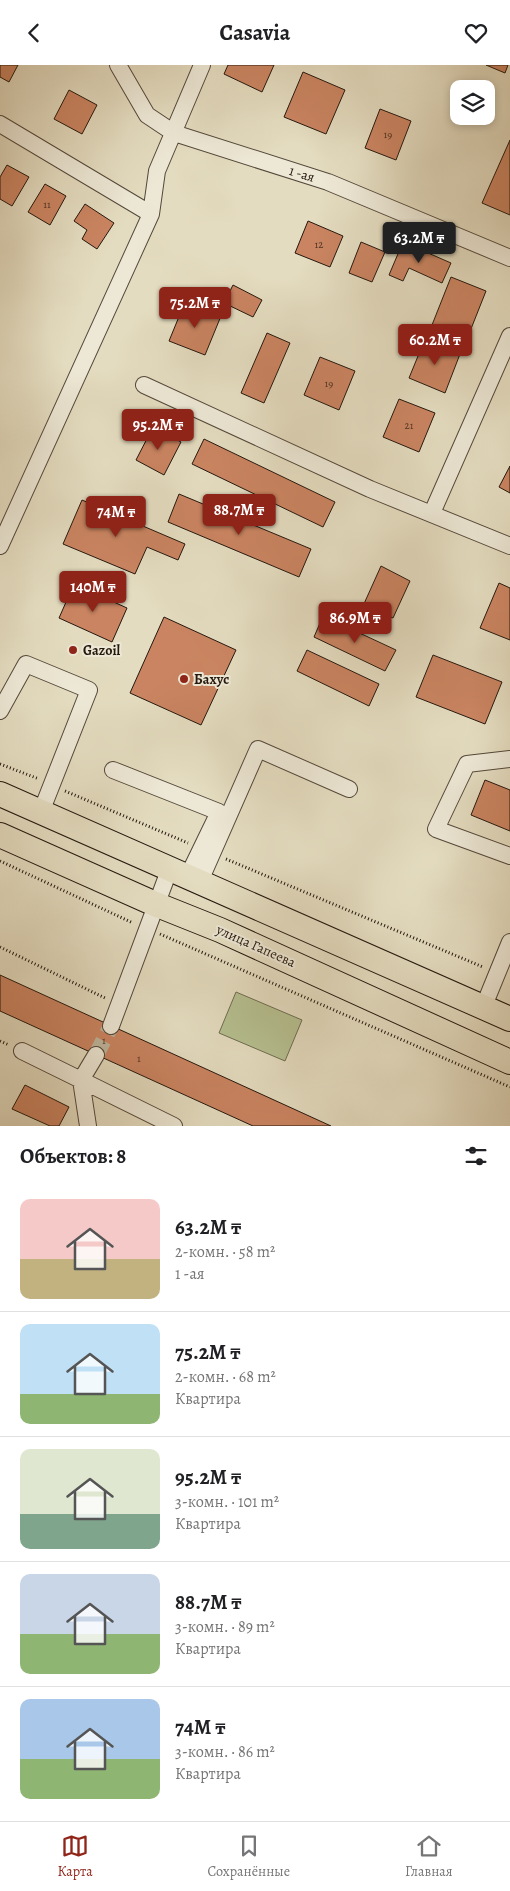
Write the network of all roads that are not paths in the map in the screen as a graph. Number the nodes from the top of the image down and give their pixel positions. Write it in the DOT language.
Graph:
graph roads {
  1 [pos="118,65"];
  2 [pos="202,65"];
  3 [pos="0,124"];
  4 [pos="174,133"];
  5 [pos="151,214"];
  6 [pos="510,259"];
  7 [pos="510,336"];
  8 [pos="144,385"];
  9 [pos="432,513"];
  10 [pos="0,546"];
  11 [pos="510,546"];
  12 [pos="0,711"];
  13 [pos="510,759"];
  14 [pos="113,770"];
  15 [pos="350,789"];
  16 [pos="0,794"];
  17 [pos="41,811"];
  18 [pos="0,835"];
  19 [pos="510,856"];
  20 [pos="186,875"];
  21 [pos="155,904"];
  22 [pos="510,942"];
  23 [pos="483,1008"];
  24 [pos="510,1019"];
  25 [pos="111,1026"];
  26 [pos="22,1051"];
  27 [pos="96,1055"];
  28 [pos="510,1062"];
  29 [pos="81,1080"];
  30 [pos="88,1126"];
  31 [pos="174,1126"];
  1 -- 4 [label="street, 1 -ая"];
  2 -- 4 [label="street"];
  3 -- 5 [label="street"];
  4 -- 5 [label="street"];
  4 -- 6 [label="street, 1 -ая"];
  5 -- 10 [label="street"];
  7 -- 9 [label="street"];
  8 -- 9 [label="street"];
  9 -- 11 [label="street"];
  12 -- 17 [label="street"];
  13 -- 19 [label="street"];
  14 -- 20 [label="street"];
  15 -- 20 [label="street"];
  16 -- 17 [label="highway"];
  17 -- 20 [label="highway"];
  18 -- 21 [label="highway, улица Гапеева"];
  20 -- 21 [label="street"];
  20 -- 23 [label="highway"];
  21 -- 25 [label="street"];
  21 -- 28 [label="highway, улица Гапеева"];
  22 -- 23 [label="street"];
  23 -- 24 [label="highway"];
  26 -- 29 [label="street"];
  27 -- 29 [label="street"];
  29 -- 30 [label="street"];
  29 -- 31 [label="street"];
}
